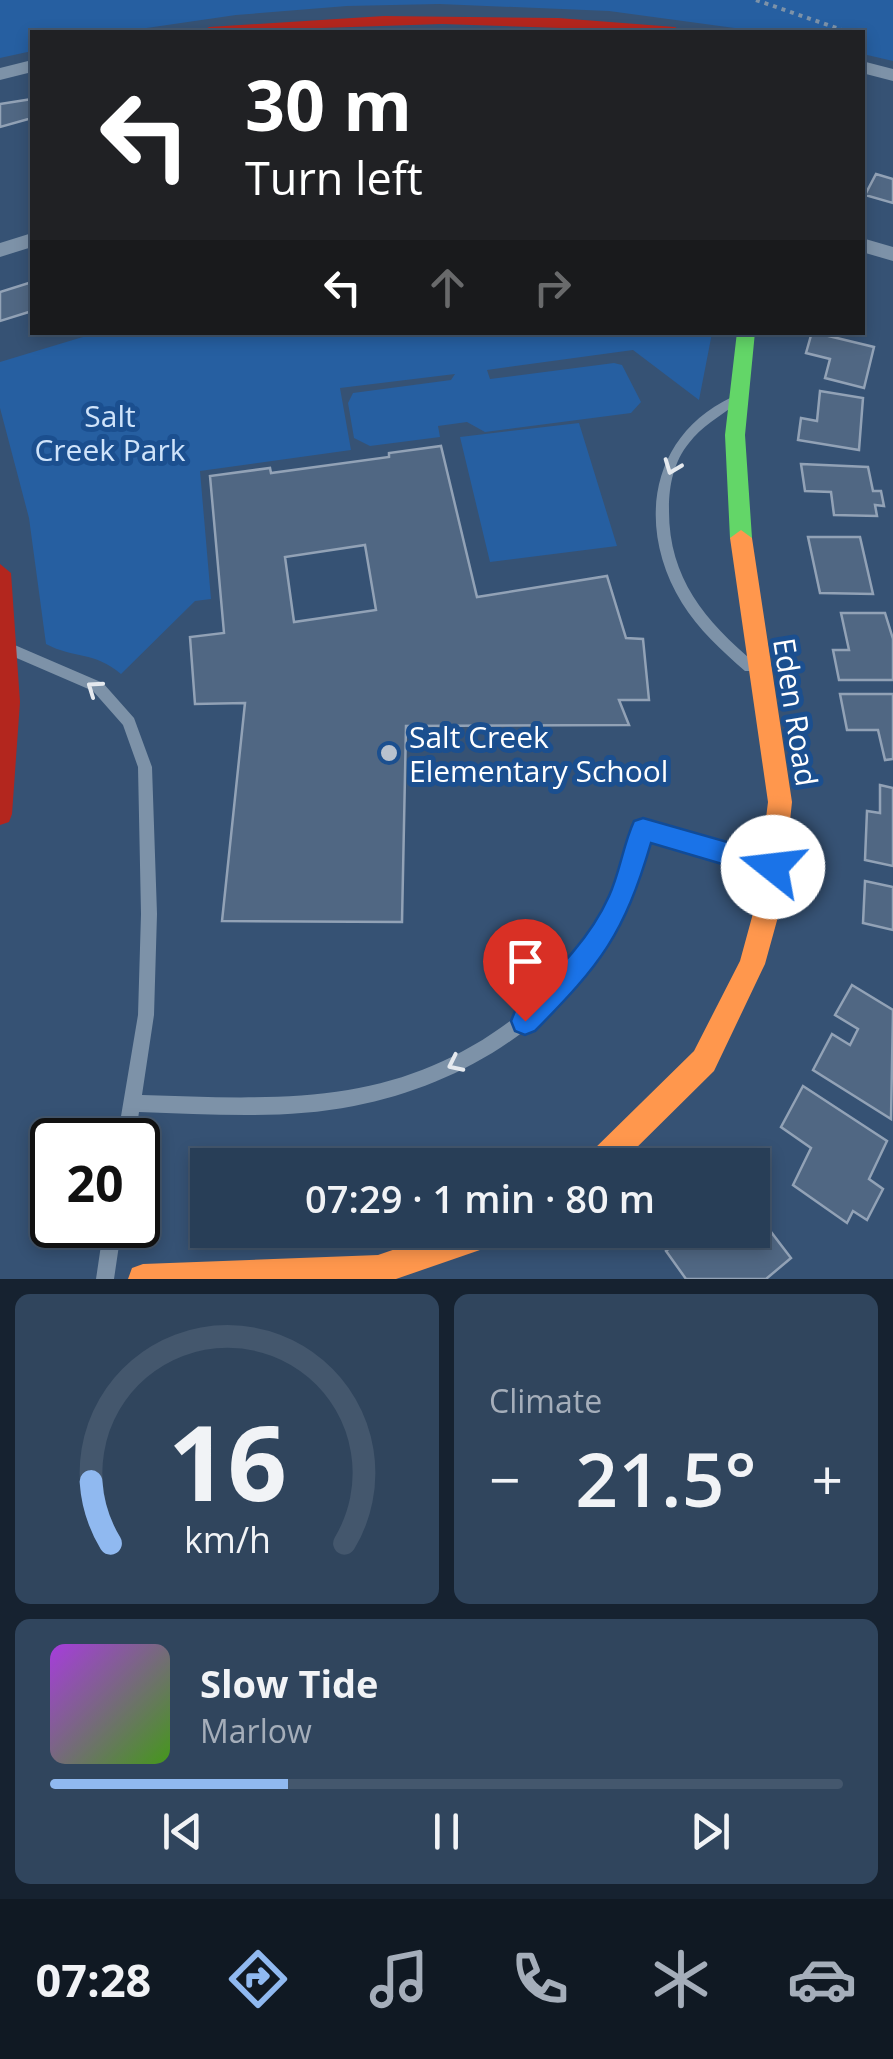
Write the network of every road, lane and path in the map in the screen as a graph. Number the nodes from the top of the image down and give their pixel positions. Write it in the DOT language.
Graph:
graph roads {
  1 [pos="756,0"];
  2 [pos="230,30"];
  3 [pos="659,30"];
  4 [pos="842,30"];
  5 [pos="30,66"];
  6 [pos="0,74"];
  7 [pos="30,241"];
  8 [pos="865,246"];
  9 [pos="0,250"];
  10 [pos="893,254"];
  11 [pos="746,335"];
  12 [pos="736,397"];
  13 [pos="0,573"];
  14 [pos="5,647"];
  15 [pos="760,676"];
  16 [pos="0,814"];
  17 [pos="773,867"];
  18 [pos="132,1103"];
  19 [pos="130,1118"];
  20 [pos="615,1148"];
  21 [pos="110,1248"];
  22 [pos="442,1248"];
  23 [pos="105,1279"];
  24 [pos="143,1279"];
  1 -- 4 [label="path"];
  2 -- 3 [label="street"];
  5 -- 6 [label="street"];
  7 -- 9 [label="street"];
  8 -- 10 [label="street"];
  11 -- 12 [label="street, Eden Road"];
  12 -- 15 [label="street, Eden Road"];
  12 -- 15 [label="lane, one-way"];
  13 -- 14 [label="street"];
  14 -- 16 [label="street"];
  18 -- 14 [label="lane, one-way"];
  15 -- 17 [label="street, Eden Road"];
  17 -- 18 [label="lane, one-way"];
  17 -- 20 [label="street, Eden Road"];
  18 -- 19 [label="lane"];
  21 -- 23 [label="lane"];
  22 -- 24 [label="street"];
}
